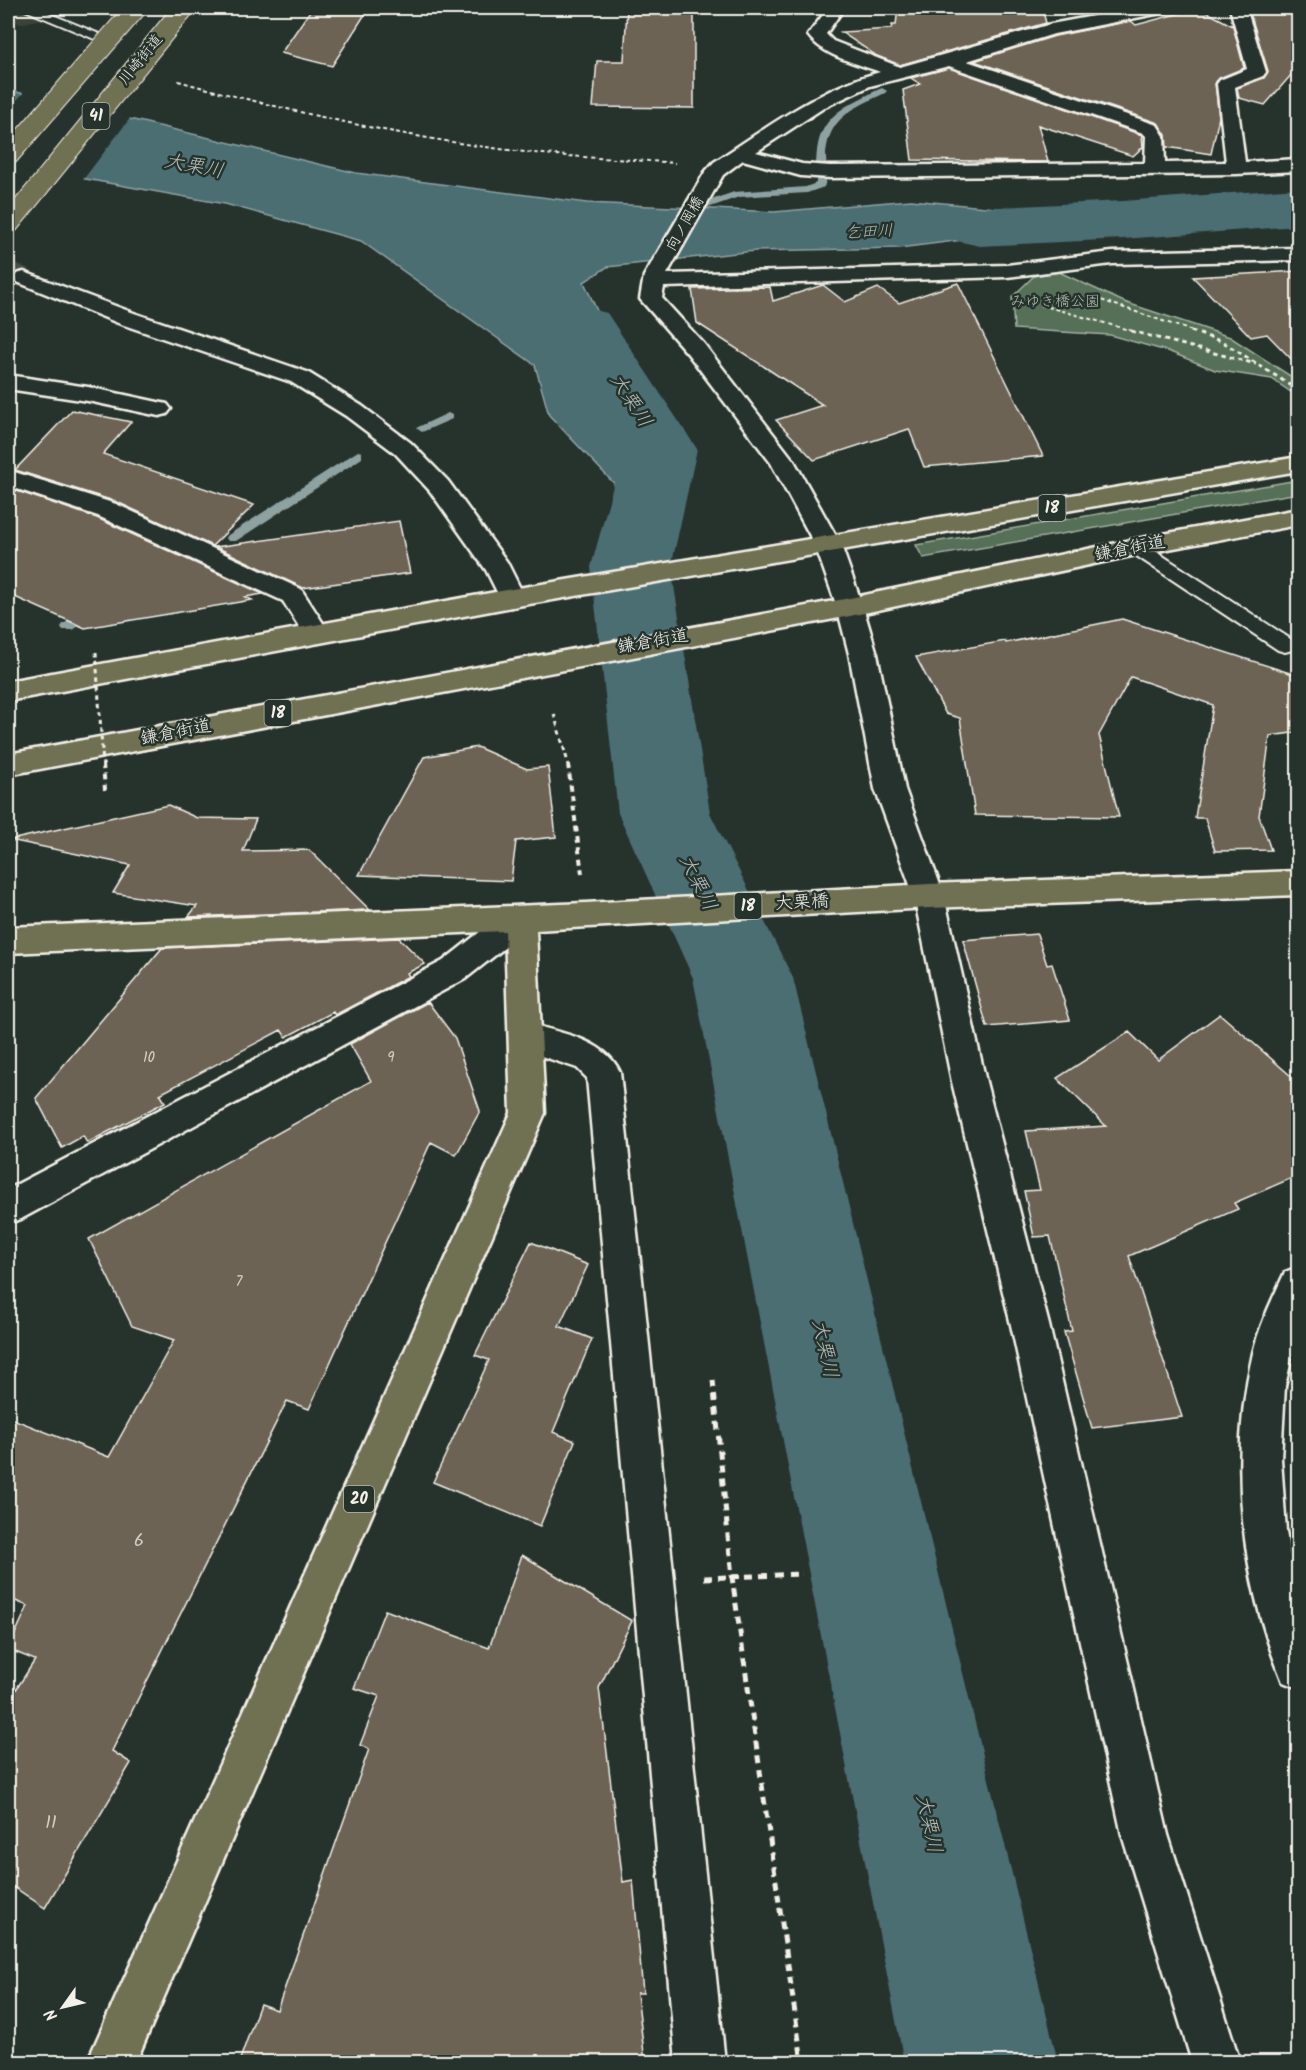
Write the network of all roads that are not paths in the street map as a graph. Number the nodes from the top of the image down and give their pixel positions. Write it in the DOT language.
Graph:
graph roads {
  1 [pos="26,8"];
  2 [pos="136,8"];
  3 [pos="184,8"];
  4 [pos="836,8"];
  5 [pos="1161,8"];
  6 [pos="1238,8"];
  7 [pos="108,40"];
  8 [pos="951,60"];
  9 [pos="898,73"];
  10 [pos="743,154"];
  11 [pos="8,156"];
  12 [pos="1299,165"];
  13 [pos="1236,168"];
  14 [pos="1155,169"];
  15 [pos="8,225"];
  16 [pos="1299,254"];
  17 [pos="24,278"];
  18 [pos="654,279"];
  19 [pos="8,382"];
  20 [pos="159,409"];
  21 [pos="1299,464"];
  22 [pos="8,478"];
  23 [pos="1299,517"];
  24 [pos="816,547"];
  25 [pos="1136,547"];
  26 [pos="518,597"];
  27 [pos="839,608"];
  28 [pos="317,634"];
  29 [pos="1285,645"];
  30 [pos="8,690"];
  31 [pos="8,765"];
  32 [pos="1299,883"];
  33 [pos="914,897"];
  34 [pos="520,918"];
  35 [pos="8,940"];
  36 [pos="526,1037"];
  37 [pos="8,1207"];
  38 [pos="1299,1284"];
  39 [pos="1299,1667"];
  40 [pos="111,2062"];
  41 [pos="701,2062"];
  42 [pos="1216,2062"];
  1 -- 7 [label="lane"];
  2 -- 7 [label="main road, 41, bridge"];
  3 -- 15 [label="main road, 川崎街道 / 41, bridge"];
  4 -- 9 [label="street"];
  5 -- 8 [label="street"];
  6 -- 13 [label="street"];
  7 -- 11 [label="main road, 41, bridge"];
  8 -- 9 [label="street"];
  8 -- 14 [label="street"];
  9 -- 10 [label="street"];
  10 -- 14 [label="street"];
  10 -- 18 [label="street, 向ノ岡橋"];
  12 -- 13 [label="street"];
  13 -- 14 [label="street"];
  16 -- 18 [label="street"];
  17 -- 26 [label="street"];
  18 -- 24 [label="street"];
  19 -- 20 [label="street"];
  21 -- 24 [label="main road, 18"];
  22 -- 28 [label="street"];
  23 -- 25 [label="main road, 鎌倉街道 / 18"];
  24 -- 26 [label="main road, 18"];
  24 -- 27 [label="street"];
  25 -- 27 [label="main road, 鎌倉街道 / 18"];
  25 -- 29 [label="lane"];
  26 -- 28 [label="main road, 18"];
  27 -- 31 [label="main road, 鎌倉街道 / 18"];
  27 -- 33 [label="street"];
  28 -- 30 [label="main road, 18"];
  32 -- 33 [label="main road, 18"];
  33 -- 34 [label="main road, 大栗橋 / 18"];
  33 -- 42 [label="street"];
  34 -- 35 [label="main road, 18"];
  34 -- 36 [label="main road, 20"];
  34 -- 37 [label="street"];
  36 -- 40 [label="main road, 20"];
  36 -- 41 [label="street"];
  38 -- 39 [label="street"];
}
